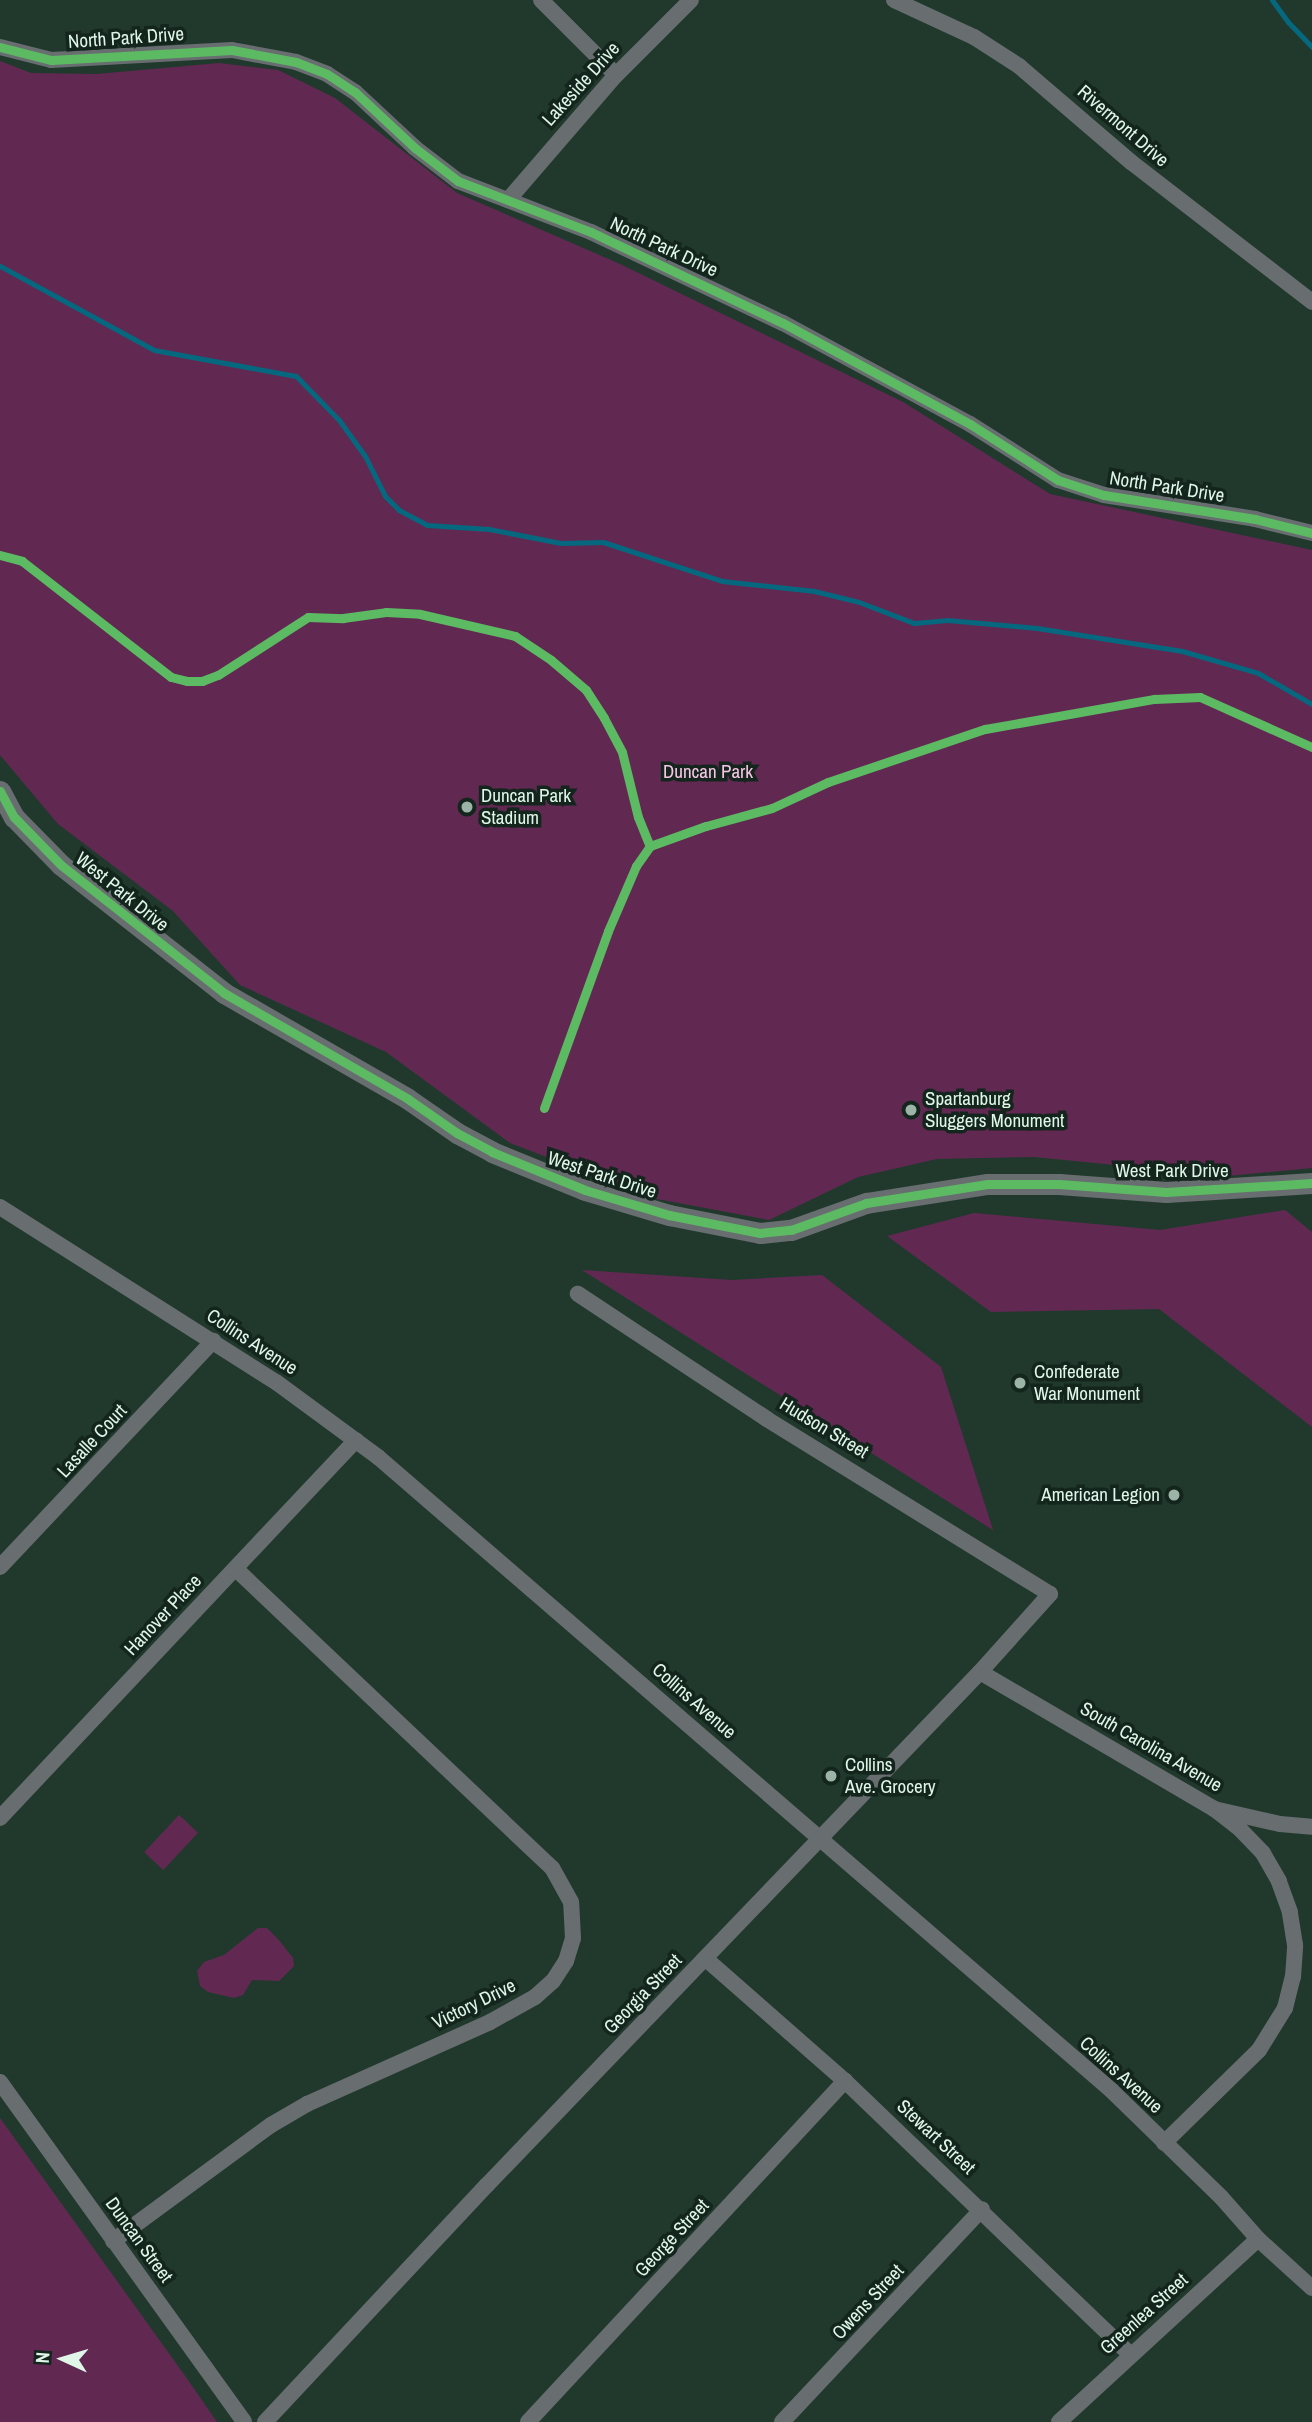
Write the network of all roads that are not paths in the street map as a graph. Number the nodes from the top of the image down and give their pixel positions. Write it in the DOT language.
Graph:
graph roads {
  1 [pos="541,0"];
  2 [pos="691,0"];
  3 [pos="894,0"];
  4 [pos="0,47"];
  5 [pos="616,75"];
  6 [pos="508,201"];
  7 [pos="1312,302"];
  8 [pos="1312,533"];
  9 [pos="0,790"];
  10 [pos="7,815"];
  11 [pos="1312,1183"];
  12 [pos="0,1206"];
  13 [pos="578,1294"];
  14 [pos="213,1341"];
  15 [pos="356,1440"];
  16 [pos="0,1567"];
  17 [pos="235,1569"];
  18 [pos="1050,1594"];
  19 [pos="980,1672"];
  20 [pos="1214,1809"];
  21 [pos="0,1818"];
  22 [pos="1312,1827"];
  23 [pos="821,1838"];
  24 [pos="706,1959"];
  25 [pos="845,2081"];
  26 [pos="0,2082"];
  27 [pos="1164,2143"];
  28 [pos="982,2209"];
  29 [pos="1258,2239"];
  30 [pos="113,2241"];
  31 [pos="1312,2288"];
  32 [pos="1130,2354"];
  33 [pos="244,2422"];
  34 [pos="265,2422"];
  35 [pos="528,2422"];
  36 [pos="782,2422"];
  37 [pos="1059,2422"];
  1 -- 5 [label="street"];
  2 -- 5 [label="street, Lakeside Drive"];
  3 -- 7 [label="street, Rivermont Drive"];
  4 -- 6 [label="street, North Park Drive"];
  5 -- 6 [label="street, Lakeside Drive"];
  6 -- 8 [label="street, North Park Drive"];
  9 -- 10 [label="street, West Park Drive"];
  10 -- 11 [label="street, West Park Drive"];
  12 -- 14 [label="street, Collins Avenue"];
  13 -- 18 [label="street, Hudson Street"];
  14 -- 15 [label="street, Collins Avenue"];
  14 -- 16 [label="street, Lasalle Court"];
  15 -- 17 [label="street, Hanover Place"];
  15 -- 23 [label="street, Collins Avenue"];
  17 -- 21 [label="street, Hanover Place"];
  17 -- 30 [label="street, Victory Drive"];
  18 -- 19 [label="street, Georgia Street"];
  19 -- 20 [label="street, South Carolina Avenue"];
  19 -- 23 [label="street, Georgia Street"];
  20 -- 22 [label="street, South Carolina Avenue"];
  20 -- 27 [label="street"];
  23 -- 24 [label="street, Georgia Street"];
  23 -- 27 [label="street, Collins Avenue"];
  24 -- 25 [label="street, Stewart Street"];
  24 -- 34 [label="street, Georgia Street"];
  25 -- 28 [label="street, Stewart Street"];
  25 -- 35 [label="street, George Street"];
  26 -- 30 [label="street, Duncan Street"];
  27 -- 29 [label="street, Collins Avenue"];
  28 -- 32 [label="street, Stewart Street"];
  28 -- 36 [label="street, Owens Street"];
  29 -- 31 [label="street, Collins Avenue"];
  29 -- 32 [label="street, Greenlea Street"];
  30 -- 33 [label="street, Duncan Street"];
  32 -- 37 [label="street, Greenlea Street"];
}
